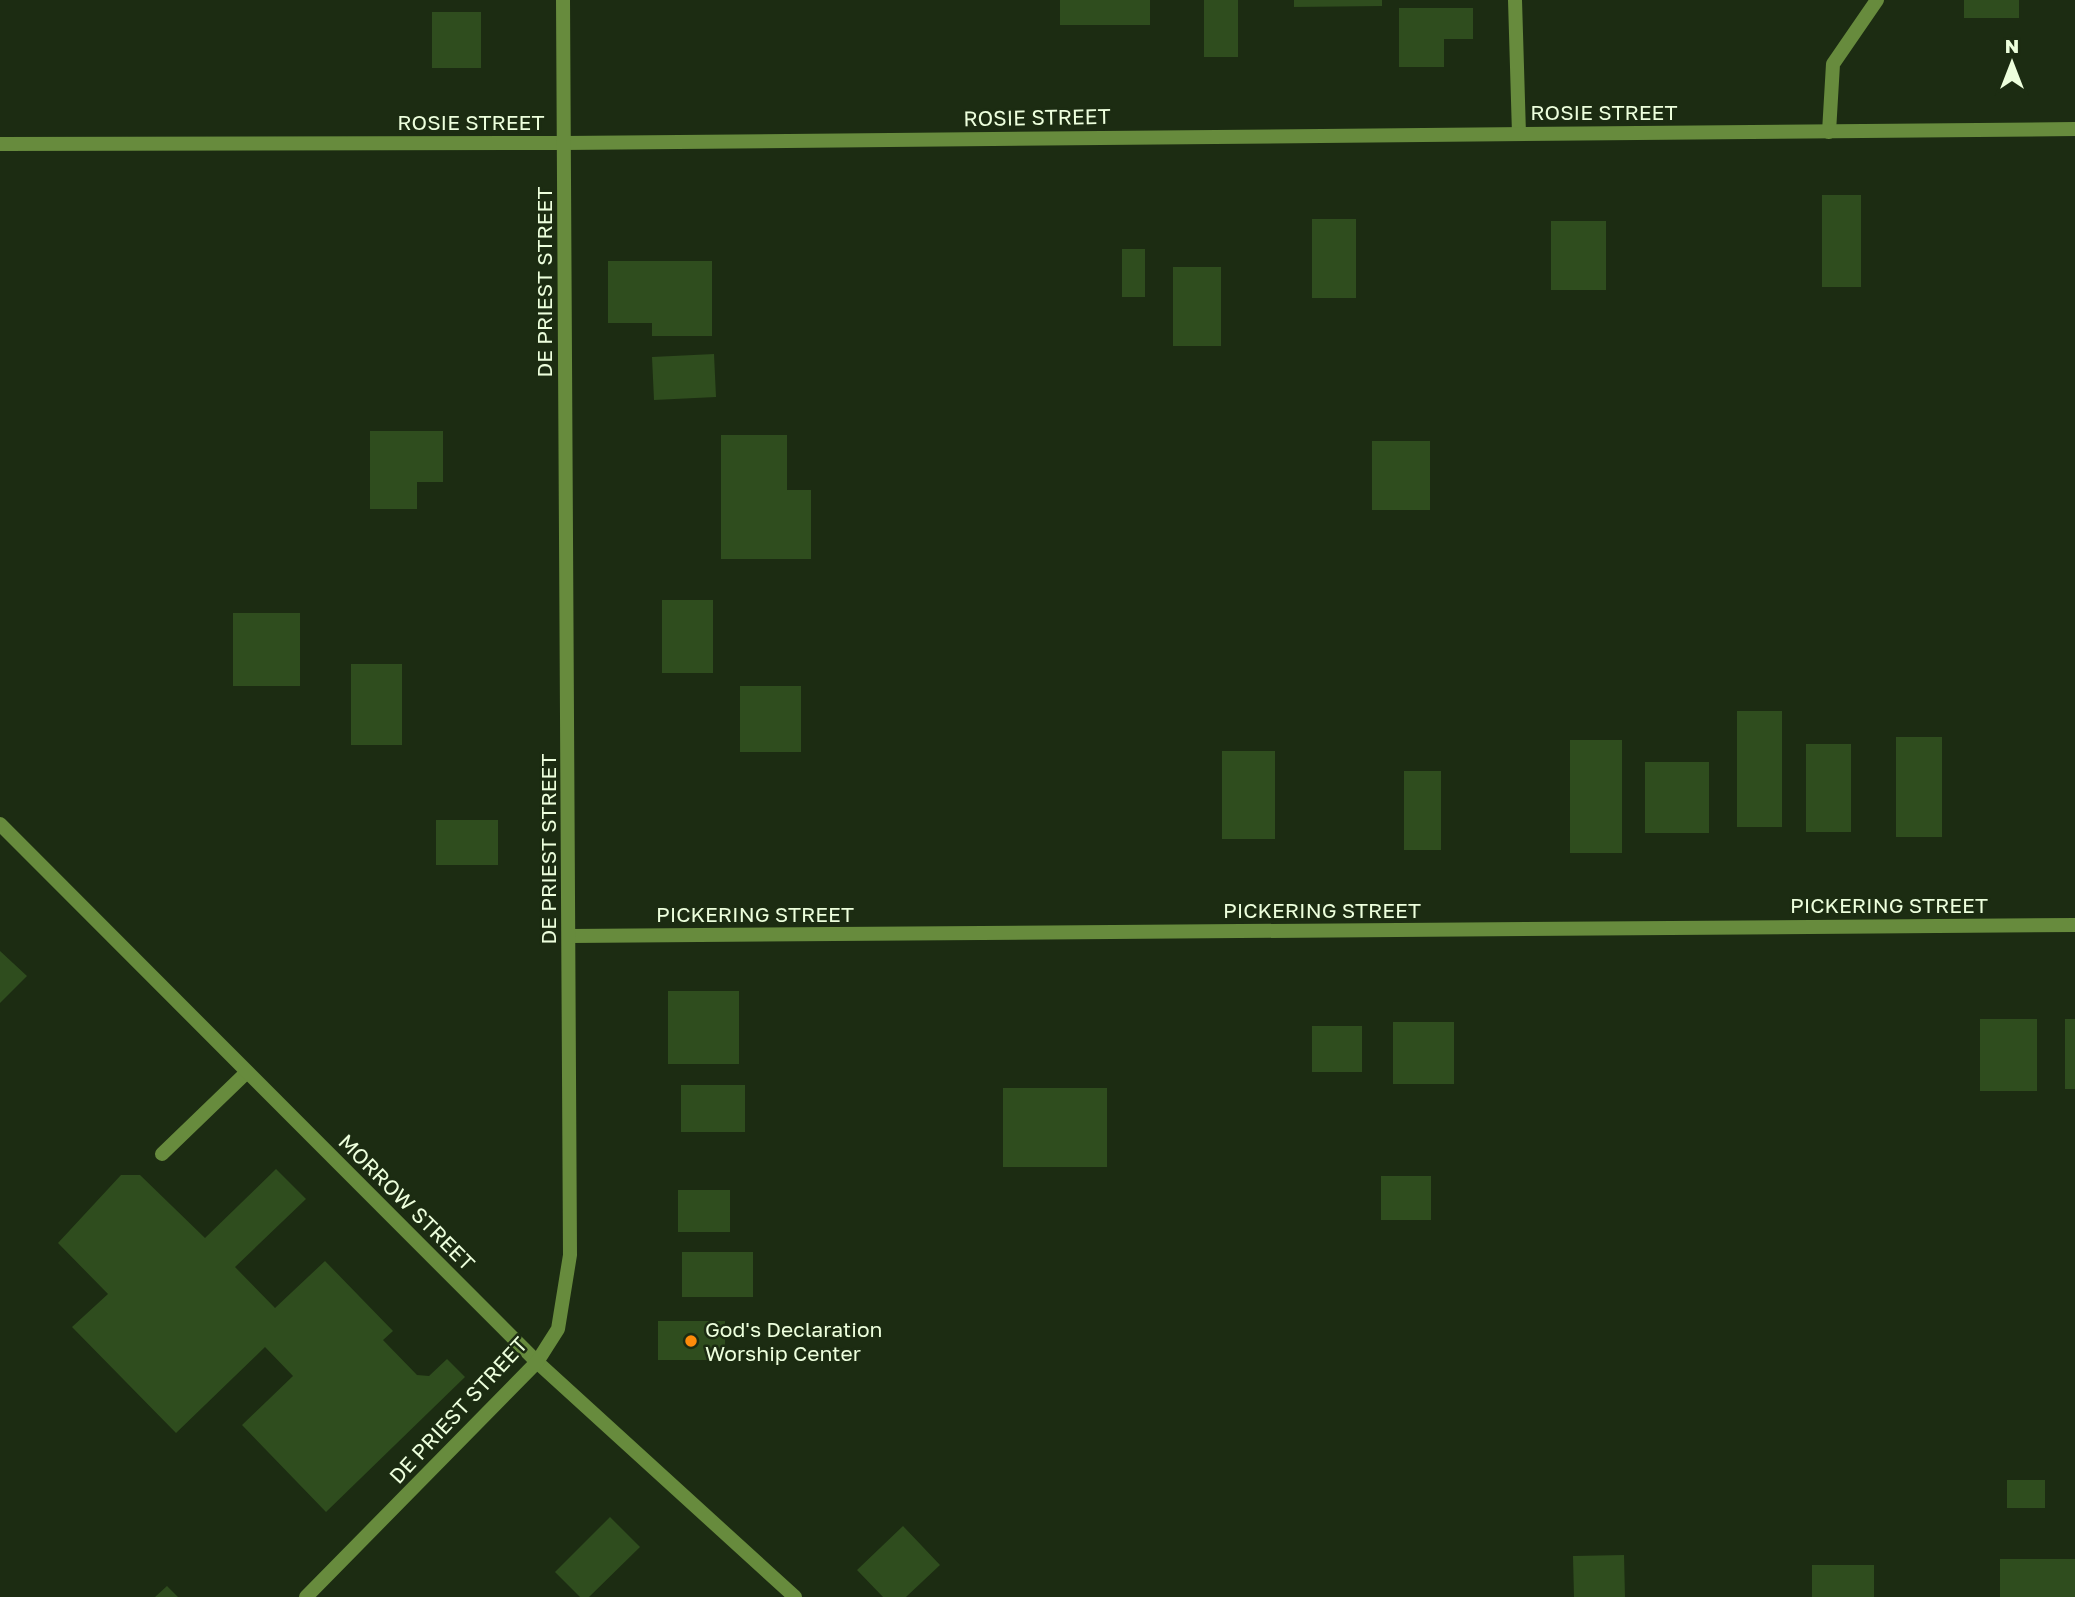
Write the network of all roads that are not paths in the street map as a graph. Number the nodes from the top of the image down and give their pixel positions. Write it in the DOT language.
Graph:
graph roads {
  1 [pos="563,0"];
  2 [pos="1515,0"];
  3 [pos="1877,0"];
  4 [pos="2075,129"];
  5 [pos="1829,132"];
  6 [pos="1519,134"];
  7 [pos="564,143"];
  8 [pos="0,144"];
  9 [pos="0,824"];
  10 [pos="2075,925"];
  11 [pos="570,936"];
  12 [pos="247,1072"];
  13 [pos="162,1154"];
  14 [pos="537,1362"];
  15 [pos="306,1597"];
  16 [pos="795,1597"];
  1 -- 7 [label="street, DE PRIEST STREET"];
  2 -- 6 [label="street"];
  3 -- 5 [label="street"];
  4 -- 5 [label="street, ROSIE STREET"];
  5 -- 6 [label="street, ROSIE STREET"];
  6 -- 7 [label="street, ROSIE STREET"];
  7 -- 8 [label="street, ROSIE STREET"];
  7 -- 11 [label="street, DE PRIEST STREET"];
  9 -- 12 [label="street, MORROW STREET"];
  10 -- 11 [label="street, PICKERING STREET"];
  11 -- 14 [label="street, DE PRIEST STREET"];
  12 -- 13 [label="street"];
  12 -- 14 [label="street, MORROW STREET"];
  14 -- 15 [label="street, DE PRIEST STREET"];
  14 -- 16 [label="street, MORROW STREET"];
}
